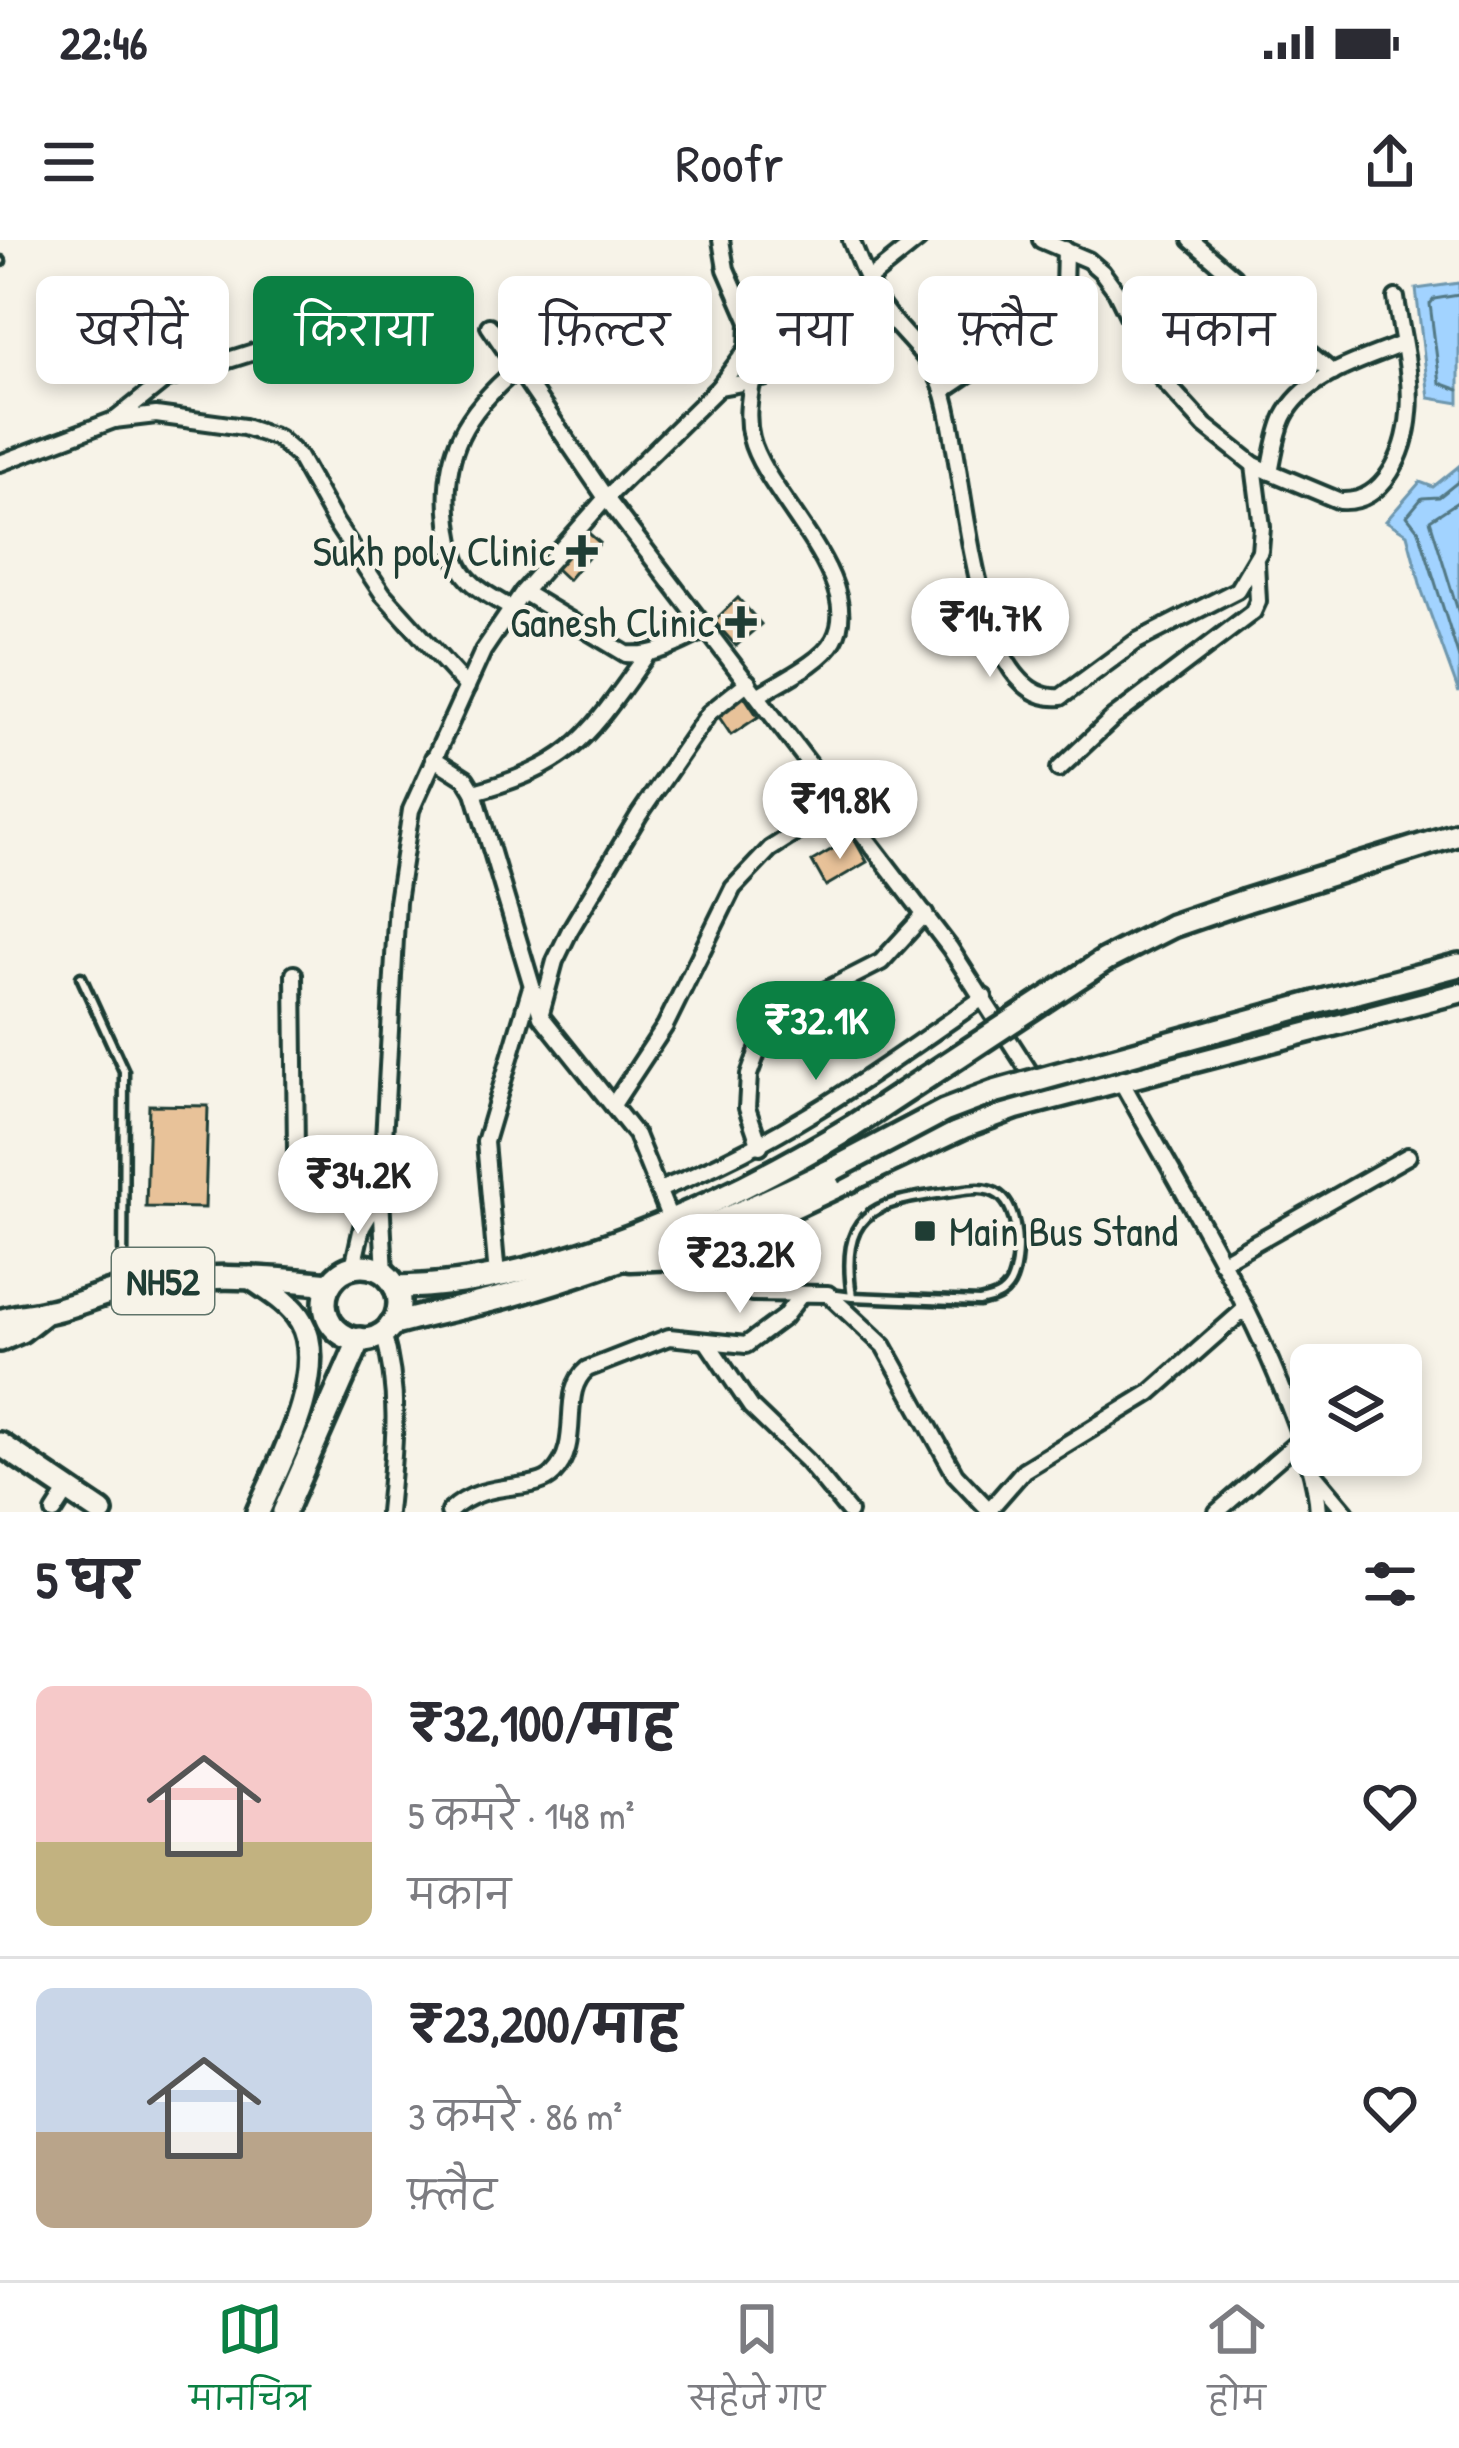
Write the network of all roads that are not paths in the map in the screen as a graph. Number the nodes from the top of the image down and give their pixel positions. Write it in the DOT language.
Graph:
graph roads {
  1 [pos="721,240"];
  2 [pos="851,240"];
  3 [pos="918,240"];
  4 [pos="1041,240"];
  5 [pos="1191,240"];
  6 [pos="1065,249"];
  7 [pos="867,276"];
  8 [pos="883,276"];
  9 [pos="1396,298"];
  10 [pos="894,316"];
  11 [pos="489,326"];
  12 [pos="498,339"];
  13 [pos="1402,344"];
  14 [pos="253,352"];
  15 [pos="1333,373"];
  16 [pos="499,384"];
  17 [pos="529,384"];
  18 [pos="739,384"];
  19 [pos="752,384"];
  20 [pos="719,387"];
  21 [pos="943,392"];
  22 [pos="114,420"];
  23 [pos="0,463"];
  24 [pos="1254,464"];
  25 [pos="1270,472"];
  26 [pos="606,498"];
  27 [pos="1256,562"];
  28 [pos="524,592"];
  29 [pos="512,609"];
  30 [pos="708,629"];
  31 [pos="646,656"];
  32 [pos="748,682"];
  33 [pos="467,687"];
  34 [pos="759,695"];
  35 [pos="433,758"];
  36 [pos="1059,769"];
  37 [pos="475,792"];
  38 [pos="842,803"];
  39 [pos="1459,834"];
  40 [pos="926,914"];
  41 [pos="1459,964"];
  42 [pos="294,974"];
  43 [pos="81,977"];
  44 [pos="530,990"];
  45 [pos="1459,993"];
  46 [pos="984,997"];
  47 [pos="541,1016"];
  48 [pos="1120,1079"];
  49 [pos="1047,1099"];
  50 [pos="613,1105"];
  51 [pos="760,1146"];
  52 [pos="1408,1156"];
  53 [pos="383,1166"];
  54 [pos="659,1190"];
  55 [pos="381,1196"];
  56 [pos="670,1219"];
  57 [pos="678,1258"];
  58 [pos="619,1262"];
  59 [pos="1221,1262"];
  60 [pos="353,1267"];
  61 [pos="497,1276"];
  62 [pos="250,1277"];
  63 [pos="390,1280"];
  64 [pos="330,1284"];
  65 [pos="122,1288"];
  66 [pos="828,1294"];
  67 [pos="800,1296"];
  68 [pos="852,1297"];
  69 [pos="1246,1308"];
  70 [pos="44,1313"];
  71 [pos="0,1321"];
  72 [pos="387,1329"];
  73 [pos="360,1339"];
  74 [pos="0,1340"];
  75 [pos="707,1342"];
  76 [pos="1290,1413"];
  77 [pos="1,1443"];
  78 [pos="1290,1449"];
  79 [pos="1312,1476"];
  80 [pos="1315,1476"];
  81 [pos="68,1490"];
  82 [pos="990,1511"];
  83 [pos="53,1512"];
  84 [pos="101,1512"];
  85 [pos="258,1512"];
  86 [pos="284,1512"];
  87 [pos="388,1512"];
  88 [pos="449,1512"];
  89 [pos="850,1512"];
  90 [pos="1217,1512"];
  91 [pos="1318,1512"];
  92 [pos="1346,1512"];
  1 -- 20 [label="street"];
  2 -- 7 [label="street"];
  3 -- 8 [label="street"];
  4 -- 6 [label="street"];
  5 -- 15 [label="street"];
  6 -- 21 [label="street"];
  6 -- 24 [label="street"];
  9 -- 13 [label="street"];
  10 -- 21 [label="street"];
  11 -- 12 [label="street"];
  13 -- 15 [label="street"];
  13 -- 25 [label="street"];
  14 -- 22 [label="street"];
  15 -- 25 [label="street"];
  16 -- 29 [label="street"];
  17 -- 26 [label="street"];
  18 -- 20 [label="street"];
  19 -- 34 [label="street"];
  20 -- 26 [label="street"];
  21 -- 27 [label="street"];
  22 -- 23 [label="street"];
  22 -- 33 [label="street"];
  24 -- 25 [label="street"];
  24 -- 27 [label="street"];
  26 -- 28 [label="street"];
  26 -- 30 [label="street"];
  27 -- 36 [label="street"];
  28 -- 29 [label="street"];
  28 -- 31 [label="street"];
  29 -- 33 [label="street"];
  30 -- 31 [label="street"];
  30 -- 32 [label="street"];
  31 -- 37 [label="street"];
  32 -- 34 [label="street"];
  32 -- 47 [label="street"];
  33 -- 35 [label="street"];
  34 -- 38 [label="street"];
  35 -- 37 [label="street"];
  35 -- 53 [label="street"];
  37 -- 44 [label="street"];
  38 -- 40 [label="street"];
  38 -- 50 [label="street"];
  39 -- 56 [label="main road, bridge"];
  40 -- 46 [label="street"];
  40 -- 51 [label="street"];
  41 -- 58 [label="main road, bridge"];
  42 -- 53 [label="street"];
  43 -- 65 [label="lane"];
  44 -- 47 [label="street"];
  44 -- 61 [label="street"];
  45 -- 48 [label="street"];
  46 -- 49 [label="street"];
  46 -- 51 [label="street"];
  47 -- 50 [label="street"];
  48 -- 49 [label="street"];
  48 -- 59 [label="street"];
  49 -- 57 [label="street"];
  50 -- 54 [label="street"];
  51 -- 54 [label="street"];
  52 -- 59 [label="street"];
  53 -- 55 [label="street"];
  54 -- 56 [label="street"];
  55 -- 60 [label="street"];
  55 -- 63 [label="street"];
  56 -- 61 [label="main road"];
  57 -- 58 [label="street"];
  57 -- 67 [label="street"];
  58 -- 72 [label="main road"];
  59 -- 69 [label="street"];
  60 -- 63 [label="main road"];
  60 -- 64 [label="main road"];
  61 -- 63 [label="main road"];
  62 -- 64 [label="main road, NH52"];
  62 -- 65 [label="main road, NH52"];
  62 -- 85 [label="main road"];
  63 -- 72 [label="main road"];
  64 -- 73 [label="main road"];
  65 -- 70 [label="main road, NH52"];
  66 -- 67 [label="street"];
  66 -- 68 [label="lane"];
  66 -- 82 [label="street"];
  67 -- 75 [label="street"];
  68 -- 68 [label="lane"];
  69 -- 76 [label="street"];
  69 -- 82 [label="street"];
  70 -- 71 [label="main road, NH52"];
  70 -- 74 [label="main road"];
  72 -- 73 [label="main road"];
  72 -- 87 [label="street"];
  73 -- 86 [label="main road"];
  75 -- 88 [label="street"];
  75 -- 89 [label="street"];
  77 -- 81 [label="main road"];
  78 -- 90 [label="street"];
  79 -- 91 [label="street"];
  80 -- 92 [label="street"];
  81 -- 83 [label="street"];
  81 -- 84 [label="main road"];
}
